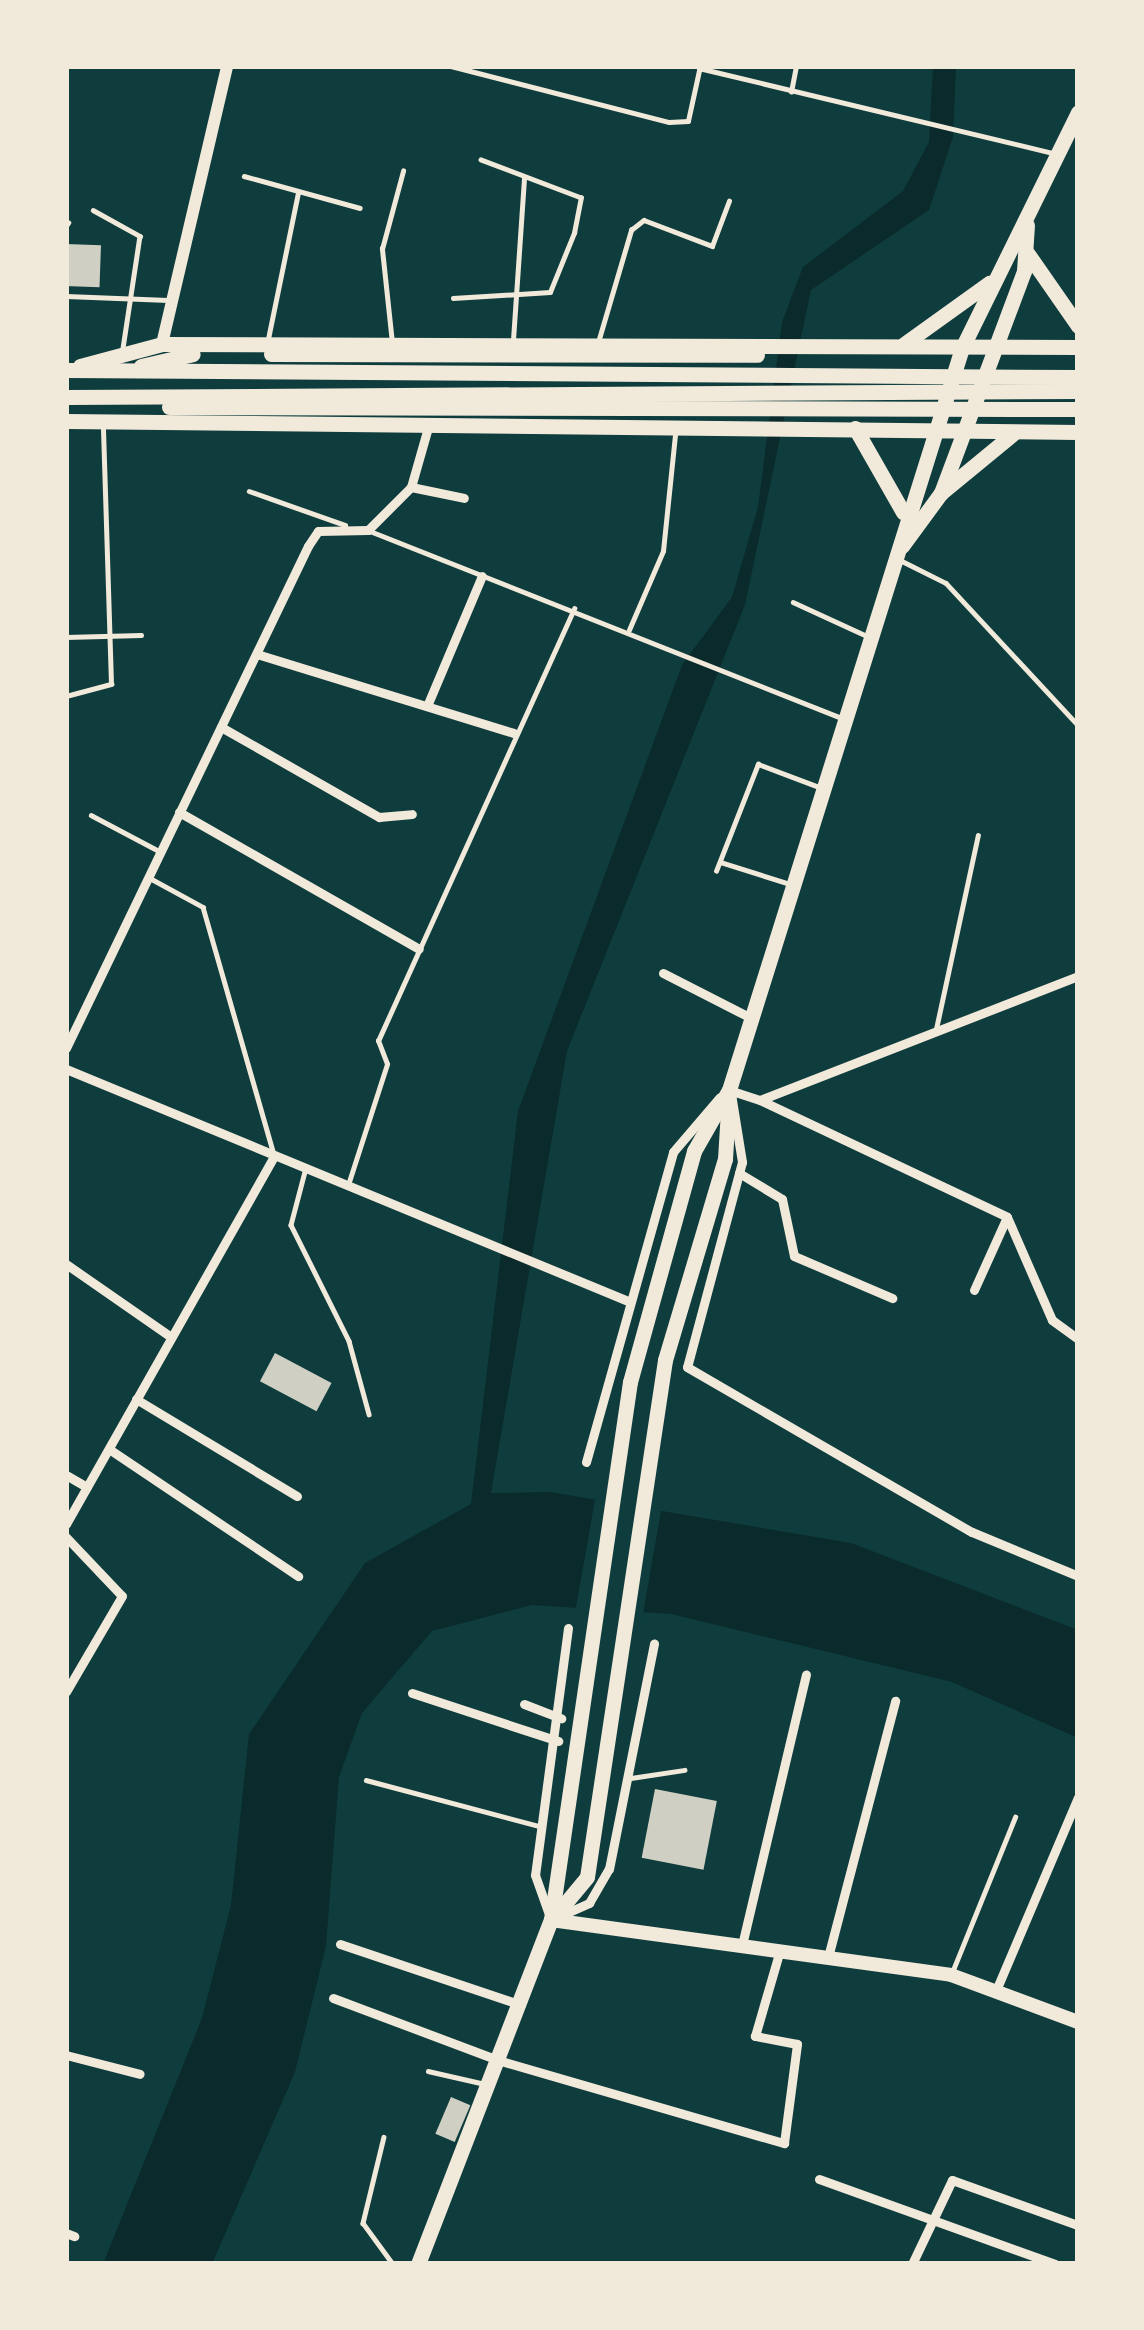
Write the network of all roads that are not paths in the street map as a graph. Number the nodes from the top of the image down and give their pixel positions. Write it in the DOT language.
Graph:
graph roads {
  1 [pos="227,66"];
  2 [pos="451,66"];
  3 [pos="796,66"];
  4 [pos="699,67"];
  5 [pos="791,92"];
  6 [pos="1078,112"];
  7 [pos="1060,154"];
  8 [pos="482,160"];
  9 [pos="403,171"];
  10 [pos="244,176"];
  11 [pos="524,178"];
  12 [pos="298,194"];
  13 [pos="729,201"];
  14 [pos="360,208"];
  15 [pos="94,210"];
  16 [pos="1027,225"];
  17 [pos="1028,254"];
  18 [pos="989,284"];
  19 [pos="66,296"];
  20 [pos="131,296"];
  21 [pos="516,297"];
  22 [pos="453,298"];
  23 [pos="172,300"];
  24 [pos="1078,326"];
  25 [pos="392,343"];
  26 [pos="513,343"];
  27 [pos="598,343"];
  28 [pos="267,344"];
  29 [pos="677,344"];
  30 [pos="863,346"];
  31 [pos="1078,346"];
  32 [pos="899,347"];
  33 [pos="996,347"];
  34 [pos="123,348"];
  35 [pos="962,348"];
  36 [pos="171,356"];
  37 [pos="1078,356"];
  38 [pos="69,370"];
  39 [pos="1078,377"];
  40 [pos="1078,392"];
  41 [pos="66,397"];
  42 [pos="101,397"];
  43 [pos="170,402"];
  44 [pos="1078,409"];
  45 [pos="66,421"];
  46 [pos="102,422"];
  47 [pos="157,423"];
  48 [pos="854,429"];
  49 [pos="427,431"];
  50 [pos="675,431"];
  51 [pos="932,431"];
  52 [pos="964,432"];
  53 [pos="1016,432"];
  54 [pos="1078,432"];
  55 [pos="411,487"];
  56 [pos="249,491"];
  57 [pos="941,493"];
  58 [pos="464,498"];
  59 [pos="904,512"];
  60 [pos="345,525"];
  61 [pos="368,530"];
  62 [pos="899,552"];
  63 [pos="482,577"];
  64 [pos="793,602"];
  65 [pos="574,608"];
  66 [pos="629,630"];
  67 [pos="112,634"];
  68 [pos="140,635"];
  69 [pos="66,637"];
  70 [pos="869,637"];
  71 [pos="260,656"];
  72 [pos="66,696"];
  73 [pos="427,706"];
  74 [pos="844,719"];
  75 [pos="1078,724"];
  76 [pos="221,727"];
  77 [pos="513,733"];
  78 [pos="822,788"];
  79 [pos="179,812"];
  80 [pos="412,814"];
  81 [pos="91,815"];
  82 [pos="978,835"];
  83 [pos="158,851"];
  84 [pos="720,862"];
  85 [pos="716,871"];
  86 [pos="146,876"];
  87 [pos="792,885"];
  88 [pos="419,949"];
  89 [pos="663,973"];
  90 [pos="1078,976"];
  91 [pos="751,1018"];
  92 [pos="935,1035"];
  93 [pos="66,1048"];
  94 [pos="66,1070"];
  95 [pos="729,1090"];
  96 [pos="760,1100"];
  97 [pos="274,1156"];
  98 [pos="306,1168"];
  99 [pos="739,1173"];
  100 [pos="347,1185"];
  101 [pos="1006,1217"];
  102 [pos="66,1264"];
  103 [pos="974,1291"];
  104 [pos="892,1298"];
  105 [pos="628,1301"];
  106 [pos="168,1335"];
  107 [pos="1078,1339"];
  108 [pos="136,1399"];
  109 [pos="369,1414"];
  110 [pos="109,1448"];
  111 [pos="586,1462"];
  112 [pos="66,1475"];
  113 [pos="87,1487"];
  114 [pos="297,1496"];
  115 [pos="66,1524"];
  116 [pos="66,1537"];
  117 [pos="298,1576"];
  118 [pos="1078,1576"];
  119 [pos="568,1628"];
  120 [pos="655,1643"];
  121 [pos="806,1674"];
  122 [pos="66,1692"];
  123 [pos="412,1693"];
  124 [pos="895,1701"];
  125 [pos="524,1705"];
  126 [pos="560,1718"];
  127 [pos="558,1742"];
  128 [pos="684,1770"];
  129 [pos="366,1780"];
  130 [pos="626,1780"];
  131 [pos="1078,1797"];
  132 [pos="1016,1817"];
  133 [pos="543,1828"];
  134 [pos="551,1920"];
  135 [pos="340,1944"];
  136 [pos="742,1945"];
  137 [pos="780,1950"];
  138 [pos="828,1957"];
  139 [pos="951,1976"];
  140 [pos="997,1988"];
  141 [pos="334,1998"];
  142 [pos="521,2005"];
  143 [pos="1078,2022"];
  144 [pos="66,2055"];
  145 [pos="501,2061"];
  146 [pos="428,2071"];
  147 [pos="140,2074"];
  148 [pos="491,2086"];
  149 [pos="384,2137"];
  150 [pos="819,2179"];
  151 [pos="927,2218"];
  152 [pos="1078,2225"];
  153 [pos="424,2263"];
  154 [pos="393,2264"];
  155 [pos="912,2264"];
  156 [pos="1055,2264"];
  1 -- 23 [label="street"];
  2 -- 4 [label="lane"];
  3 -- 5 [label="lane"];
  4 -- 5 [label="lane"];
  5 -- 7 [label="lane"];
  6 -- 7 [label="main road"];
  7 -- 16 [label="main road"];
  8 -- 11 [label="lane"];
  9 -- 25 [label="lane"];
  10 -- 12 [label="lane"];
  11 -- 21 [label="lane"];
  11 -- 21 [label="lane"];
  12 -- 14 [label="lane"];
  12 -- 28 [label="lane"];
  13 -- 27 [label="lane"];
  15 -- 20 [label="lane"];
  16 -- 17 [label="main road"];
  16 -- 18 [label="main road"];
  17 -- 24 [label="main road"];
  17 -- 33 [label="main road"];
  18 -- 32 [label="main road"];
  18 -- 35 [label="main road"];
  19 -- 20 [label="lane"];
  20 -- 23 [label="lane"];
  20 -- 34 [label="lane"];
  21 -- 22 [label="lane"];
  21 -- 26 [label="lane"];
  23 -- 36 [label="street"];
  25 -- 26 [label="main road"];
  25 -- 28 [label="main road"];
  26 -- 27 [label="main road"];
  27 -- 29 [label="main road"];
  28 -- 36 [label="main road"];
  29 -- 30 [label="main road"];
  29 -- 50 [label="main road"];
  30 -- 32 [label="main road"];
  30 -- 48 [label="main road"];
  31 -- 33 [label="main road"];
  32 -- 35 [label="main road"];
  33 -- 35 [label="main road"];
  33 -- 52 [label="main road"];
  34 -- 36 [label="main road"];
  34 -- 38 [label="main road"];
  35 -- 51 [label="main road"];
  36 -- 37 [label="main road"];
  36 -- 38 [label="main road"];
  36 -- 39 [label="main road"];
  40 -- 43 [label="main road"];
  41 -- 42 [label="main road"];
  42 -- 43 [label="main road"];
  42 -- 46 [label="lane"];
  42 -- 47 [label="main road"];
  43 -- 44 [label="main road"];
  45 -- 46 [label="main road"];
  46 -- 47 [label="main road"];
  46 -- 67 [label="lane"];
  47 -- 49 [label="main road"];
  48 -- 50 [label="main road"];
  48 -- 51 [label="main road"];
  48 -- 59 [label="main road"];
  49 -- 50 [label="main road"];
  49 -- 55 [label="street"];
  50 -- 66 [label="lane"];
  51 -- 52 [label="main road"];
  51 -- 59 [label="main road"];
  52 -- 53 [label="main road"];
  52 -- 57 [label="main road"];
  53 -- 54 [label="main road"];
  53 -- 57 [label="main road"];
  55 -- 58 [label="street"];
  55 -- 61 [label="street"];
  56 -- 60 [label="lane"];
  57 -- 62 [label="main road"];
  59 -- 62 [label="main road"];
  60 -- 61 [label="street"];
  60 -- 71 [label="street"];
  61 -- 63 [label="lane"];
  62 -- 70 [label="main road"];
  62 -- 75 [label="lane"];
  63 -- 65 [label="lane"];
  63 -- 73 [label="street"];
  64 -- 70 [label="lane"];
  65 -- 66 [label="lane"];
  65 -- 77 [label="lane"];
  66 -- 74 [label="lane"];
  67 -- 68 [label="lane"];
  67 -- 69 [label="lane"];
  67 -- 72 [label="lane"];
  70 -- 74 [label="main road"];
  71 -- 73 [label="street"];
  71 -- 76 [label="street"];
  73 -- 77 [label="street"];
  74 -- 78 [label="main road"];
  76 -- 79 [label="street"];
  76 -- 80 [label="street"];
  77 -- 88 [label="lane"];
  78 -- 84 [label="lane"];
  78 -- 87 [label="main road"];
  79 -- 83 [label="street"];
  79 -- 88 [label="street"];
  81 -- 83 [label="lane"];
  82 -- 92 [label="lane"];
  83 -- 86 [label="street"];
  84 -- 85 [label="lane"];
  84 -- 87 [label="lane"];
  86 -- 93 [label="street"];
  86 -- 97 [label="lane"];
  87 -- 91 [label="main road"];
  88 -- 100 [label="lane"];
  89 -- 91 [label="street"];
  90 -- 92 [label="street"];
  91 -- 95 [label="main road"];
  92 -- 96 [label="street"];
  94 -- 97 [label="street"];
  95 -- 96 [label="street"];
  95 -- 99 [label="street"];
  95 -- 105 [label="street"];
  95 -- 134 [label="main road"];
  95 -- 134 [label="main road"];
  96 -- 101 [label="street"];
  97 -- 98 [label="street"];
  97 -- 106 [label="street"];
  98 -- 100 [label="street"];
  98 -- 109 [label="lane"];
  99 -- 104 [label="street"];
  99 -- 118 [label="street"];
  100 -- 105 [label="street"];
  101 -- 103 [label="street"];
  101 -- 107 [label="street"];
  102 -- 106 [label="street"];
  105 -- 111 [label="street"];
  106 -- 108 [label="street"];
  108 -- 110 [label="street"];
  108 -- 114 [label="street"];
  110 -- 113 [label="street"];
  110 -- 117 [label="street"];
  112 -- 113 [label="street"];
  113 -- 115 [label="street"];
  116 -- 122 [label="street"];
  119 -- 126 [label="street"];
  120 -- 130 [label="street"];
  121 -- 136 [label="street"];
  123 -- 127 [label="street"];
  124 -- 138 [label="street"];
  125 -- 126 [label="street"];
  126 -- 127 [label="street"];
  127 -- 133 [label="street"];
  128 -- 130 [label="lane"];
  129 -- 133 [label="lane"];
  130 -- 134 [label="street"];
  131 -- 140 [label="street"];
  132 -- 139 [label="lane"];
  133 -- 134 [label="street"];
  134 -- 136 [label="main road"];
  134 -- 142 [label="main road"];
  135 -- 142 [label="street"];
  136 -- 137 [label="main road"];
  137 -- 138 [label="main road"];
  137 -- 145 [label="street"];
  138 -- 139 [label="main road"];
  139 -- 140 [label="main road"];
  140 -- 143 [label="main road"];
  141 -- 145 [label="street"];
  142 -- 145 [label="main road"];
  144 -- 147 [label="street"];
  145 -- 148 [label="main road"];
  146 -- 148 [label="lane"];
  148 -- 153 [label="main road"];
  149 -- 154 [label="lane"];
  150 -- 151 [label="street"];
  151 -- 152 [label="street"];
  151 -- 155 [label="street"];
  151 -- 156 [label="street"];
}
